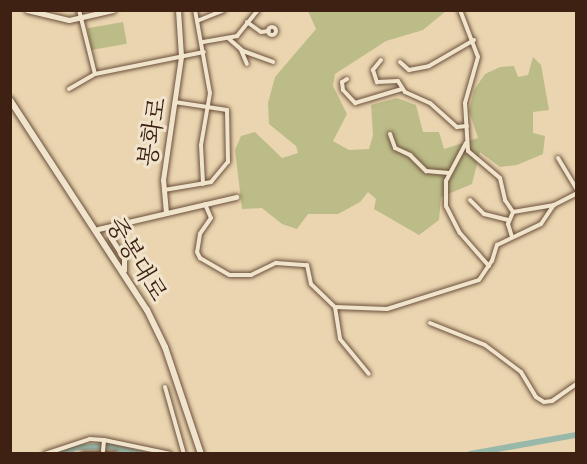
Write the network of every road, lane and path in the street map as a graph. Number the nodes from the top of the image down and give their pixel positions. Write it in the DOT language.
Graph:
graph roads {
  1 [pos="27,10"];
  2 [pos="79,10"];
  3 [pos="113,10"];
  4 [pos="178,10"];
  5 [pos="195,10"];
  6 [pos="224,10"];
  7 [pos="258,10"];
  8 [pos="460,10"];
  9 [pos="80,20"];
  10 [pos="197,21"];
  11 [pos="247,22"];
  12 [pos="268,31"];
  13 [pos="228,38"];
  14 [pos="474,39"];
  15 [pos="203,42"];
  16 [pos="241,50"];
  17 [pos="204,52"];
  18 [pos="181,57"];
  19 [pos="381,60"];
  20 [pos="273,62"];
  21 [pos="400,62"];
  22 [pos="247,64"];
  23 [pos="95,74"];
  24 [pos="346,79"];
  25 [pos="69,89"];
  26 [pos="402,89"];
  27 [pos="10,99"];
  28 [pos="175,102"];
  29 [pos="207,110"];
  30 [pos="466,126"];
  31 [pos="390,134"];
  32 [pos="467,140"];
  33 [pos="558,158"];
  34 [pos="450,173"];
  35 [pos="203,184"];
  36 [pos="576,188"];
  37 [pos="164,190"];
  38 [pos="576,194"];
  39 [pos="236,197"];
  40 [pos="470,200"];
  41 [pos="205,204"];
  42 [pos="554,206"];
  43 [pos="513,212"];
  44 [pos="166,213"];
  45 [pos="508,220"];
  46 [pos="120,224"];
  47 [pos="98,228"];
  48 [pos="512,237"];
  49 [pos="489,266"];
  50 [pos="124,270"];
  51 [pos="336,307"];
  52 [pos="430,323"];
  53 [pos="369,374"];
  54 [pos="576,384"];
  55 [pos="165,387"];
  56 [pos="104,440"];
  57 [pos="103,451"];
  58 [pos="45,453"];
  59 [pos="82,453"];
  60 [pos="116,453"];
  61 [pos="171,453"];
  62 [pos="184,453"];
  63 [pos="201,453"];
  1 -- 9 [label="street"];
  2 -- 9 [label="street"];
  3 -- 9 [label="street"];
  4 -- 18 [label="street, 봉화로"];
  5 -- 10 [label="street"];
  6 -- 10 [label="street"];
  7 -- 11 [label="street"];
  8 -- 14 [label="street"];
  9 -- 23 [label="street"];
  10 -- 15 [label="street"];
  11 -- 12 [label="street"];
  11 -- 13 [label="street"];
  13 -- 15 [label="street"];
  13 -- 16 [label="street"];
  14 -- 21 [label="street"];
  14 -- 30 [label="street"];
  15 -- 17 [label="street"];
  16 -- 20 [label="street"];
  16 -- 22 [label="street"];
  17 -- 18 [label="street"];
  17 -- 29 [label="street"];
  18 -- 23 [label="street, 봉화로"];
  18 -- 28 [label="street, 봉화로"];
  19 -- 26 [label="street"];
  23 -- 25 [label="street, 봉화로"];
  24 -- 26 [label="street"];
  26 -- 30 [label="street"];
  27 -- 47 [label="main road, 중봉대로"];
  28 -- 29 [label="street"];
  28 -- 37 [label="street, 봉화로"];
  29 -- 35 [label="street"];
  29 -- 35 [label="street"];
  30 -- 32 [label="street"];
  31 -- 34 [label="street"];
  32 -- 34 [label="street"];
  32 -- 43 [label="street"];
  33 -- 36 [label="street"];
  34 -- 49 [label="street"];
  35 -- 37 [label="street"];
  37 -- 44 [label="street, 봉화로"];
  38 -- 42 [label="street"];
  39 -- 41 [label="street"];
  40 -- 45 [label="street"];
  41 -- 44 [label="street"];
  41 -- 51 [label="street"];
  42 -- 43 [label="street"];
  42 -- 48 [label="street"];
  43 -- 45 [label="street"];
  44 -- 46 [label="street"];
  45 -- 48 [label="street"];
  46 -- 47 [label="street"];
  46 -- 50 [label="street"];
  47 -- 50 [label="main road, 중봉대로"];
  48 -- 49 [label="street"];
  49 -- 51 [label="street"];
  50 -- 63 [label="main road, 중봉대로"];
  51 -- 53 [label="street"];
  52 -- 54 [label="street"];
  55 -- 62 [label="street"];
  56 -- 57 [label="street"];
  56 -- 58 [label="street"];
  56 -- 61 [label="street"];
  57 -- 59 [label="street"];
  57 -- 60 [label="street"];
}
